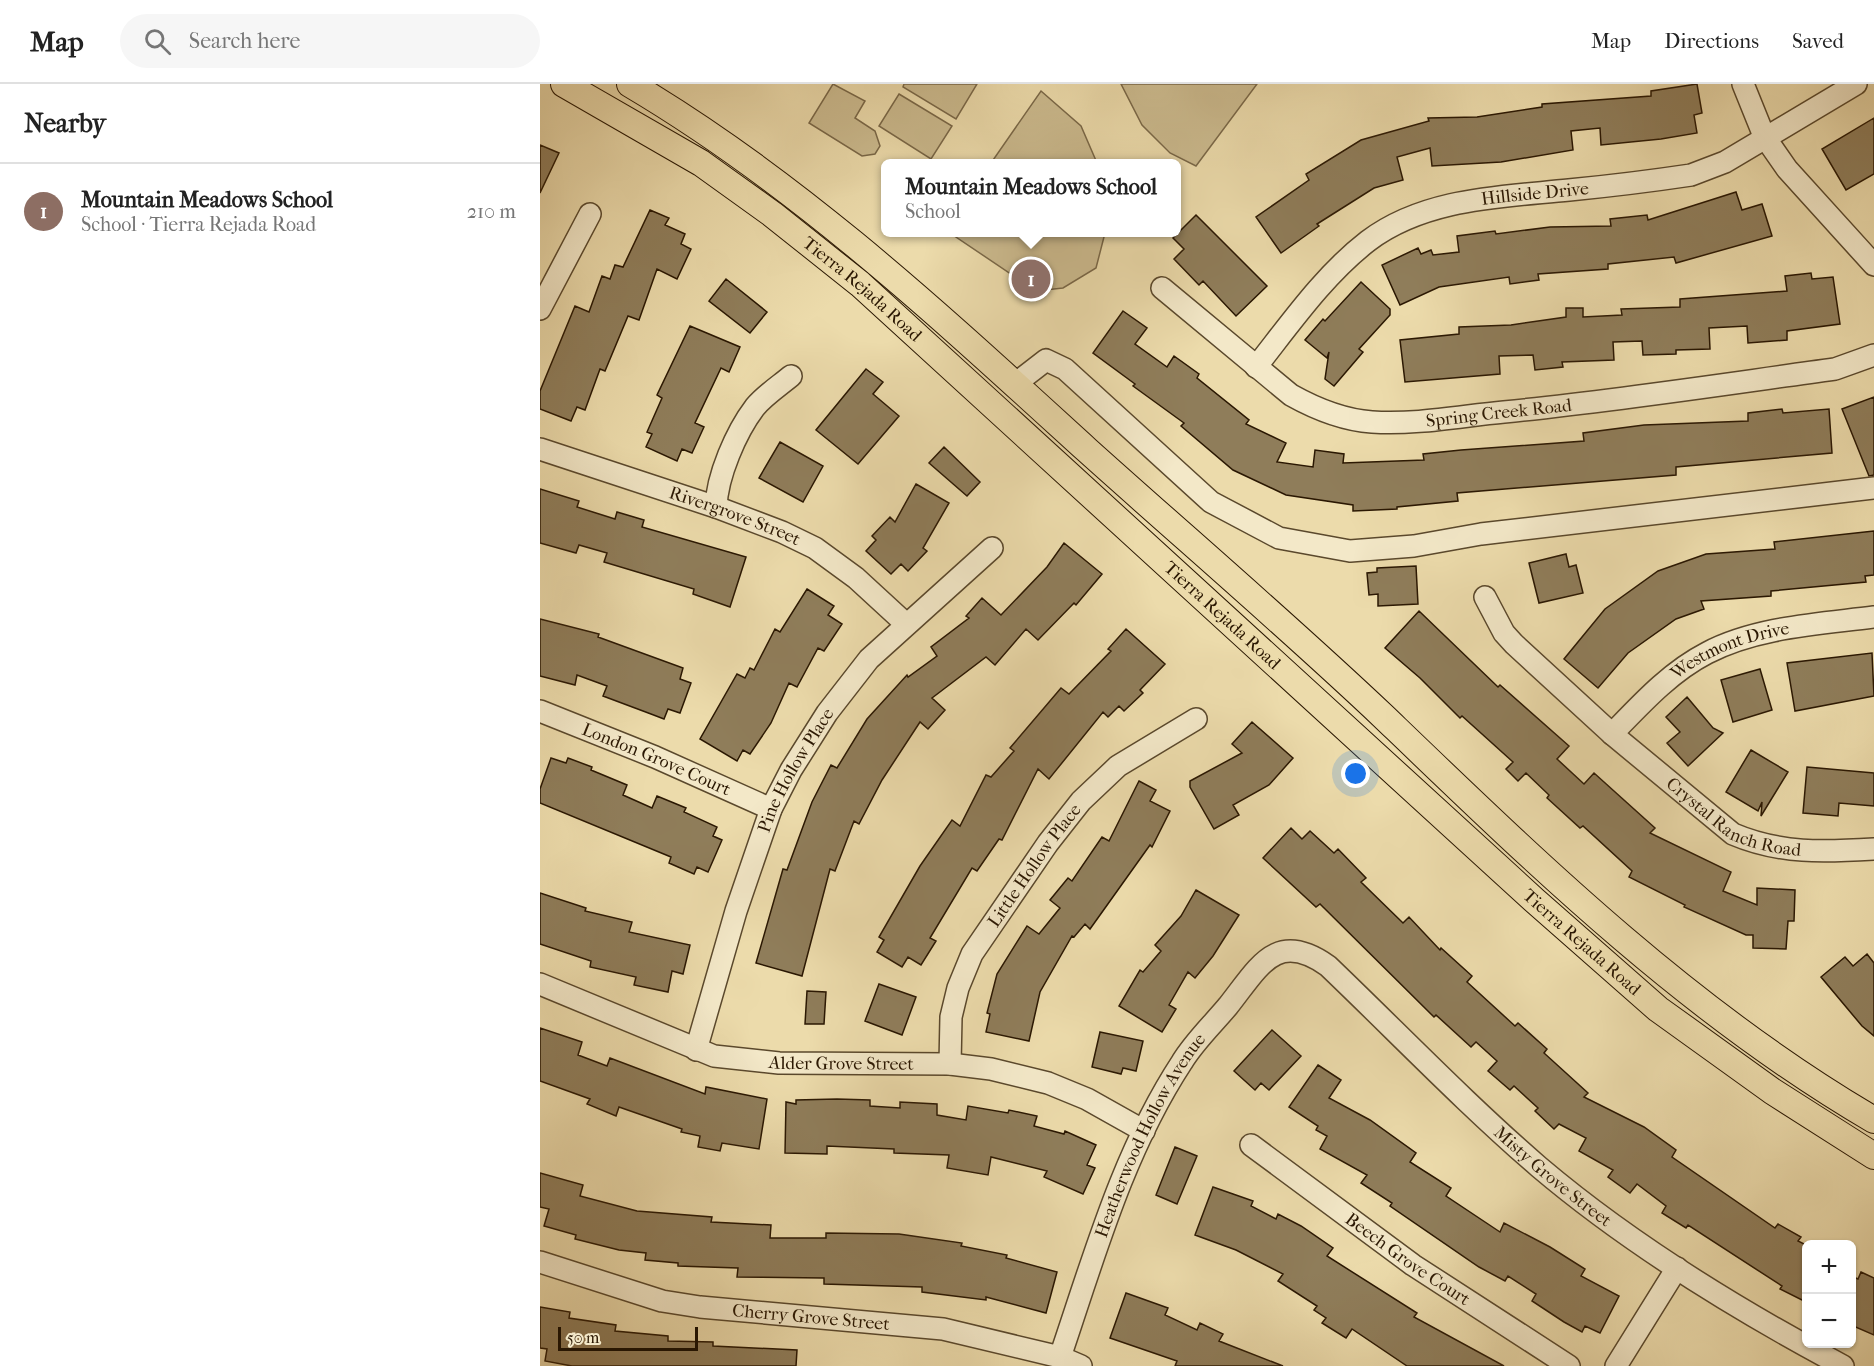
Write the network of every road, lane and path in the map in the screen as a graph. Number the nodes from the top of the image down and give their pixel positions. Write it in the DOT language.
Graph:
graph roads {
  1 [pos="564,84"];
  2 [pos="630,84"];
  3 [pos="1743,84"];
  4 [pos="1856,84"];
  5 [pos="1764,136"];
  6 [pos="590,214"];
  7 [pos="1874,265"];
  8 [pos="1162,288"];
  9 [pos="540,309"];
  10 [pos="1874,355"];
  11 [pos="1256,367"];
  12 [pos="791,376"];
  13 [pos="1015,384"];
  14 [pos="540,449"];
  15 [pos="1874,488"];
  16 [pos="716,507"];
  17 [pos="992,548"];
  18 [pos="1485,597"];
  19 [pos="1874,617"];
  20 [pos="906,624"];
  21 [pos="540,711"];
  22 [pos="1196,719"];
  23 [pos="1612,734"];
  24 [pos="771,809"];
  25 [pos="1874,849"];
  26 [pos="1293,950"];
  27 [pos="540,984"];
  28 [pos="696,1050"];
  29 [pos="951,1064"];
  30 [pos="1874,1120"];
  31 [pos="1144,1131"];
  32 [pos="1251,1145"];
  33 [pos="1874,1156"];
  34 [pos="540,1262"];
  35 [pos="1677,1268"];
  36 [pos="1060,1358"];
  37 [pos="1081,1366"];
  38 [pos="1569,1366"];
  39 [pos="1616,1366"];
  40 [pos="1843,1366"];
  1 -- 33 [label="main road, Tierra Rejada Road"];
  2 -- 13 [label="main road, Tierra Rejada Road"];
  3 -- 5 [label="street"];
  4 -- 5 [label="street, Hillside Drive"];
  5 -- 7 [label="street"];
  5 -- 11 [label="street, Hillside Drive"];
  6 -- 9 [label="street"];
  8 -- 11 [label="street, Spring Creek Road"];
  10 -- 11 [label="street, Spring Creek Road"];
  12 -- 16 [label="street"];
  13 -- 15 [label="street"];
  13 -- 30 [label="main road, Tierra Rejada Road"];
  14 -- 16 [label="street, Rivergrove Street"];
  16 -- 20 [label="street, Rivergrove Street"];
  17 -- 20 [label="street, Pine Hollow Place"];
  18 -- 23 [label="street"];
  19 -- 23 [label="street, Westmont Drive"];
  20 -- 24 [label="street, Pine Hollow Place"];
  21 -- 24 [label="street, London Grove Court"];
  22 -- 29 [label="street, Little Hollow Place"];
  23 -- 25 [label="street, Crystal Ranch Road"];
  24 -- 28 [label="street, Pine Hollow Place"];
  26 -- 31 [label="street, Heatherwood Hollow Avenue"];
  26 -- 35 [label="street, Misty Grove Street"];
  27 -- 28 [label="street, Alder Grove Street"];
  28 -- 29 [label="street, Alder Grove Street"];
  29 -- 31 [label="street, Alder Grove Street"];
  31 -- 36 [label="street, Heatherwood Hollow Avenue"];
  32 -- 38 [label="street, Beech Grove Court"];
  34 -- 36 [label="street, Cherry Grove Street"];
  35 -- 39 [label="street"];
  35 -- 40 [label="street, Misty Grove Street"];
  36 -- 37 [label="street, Cherry Grove Street"];
}
